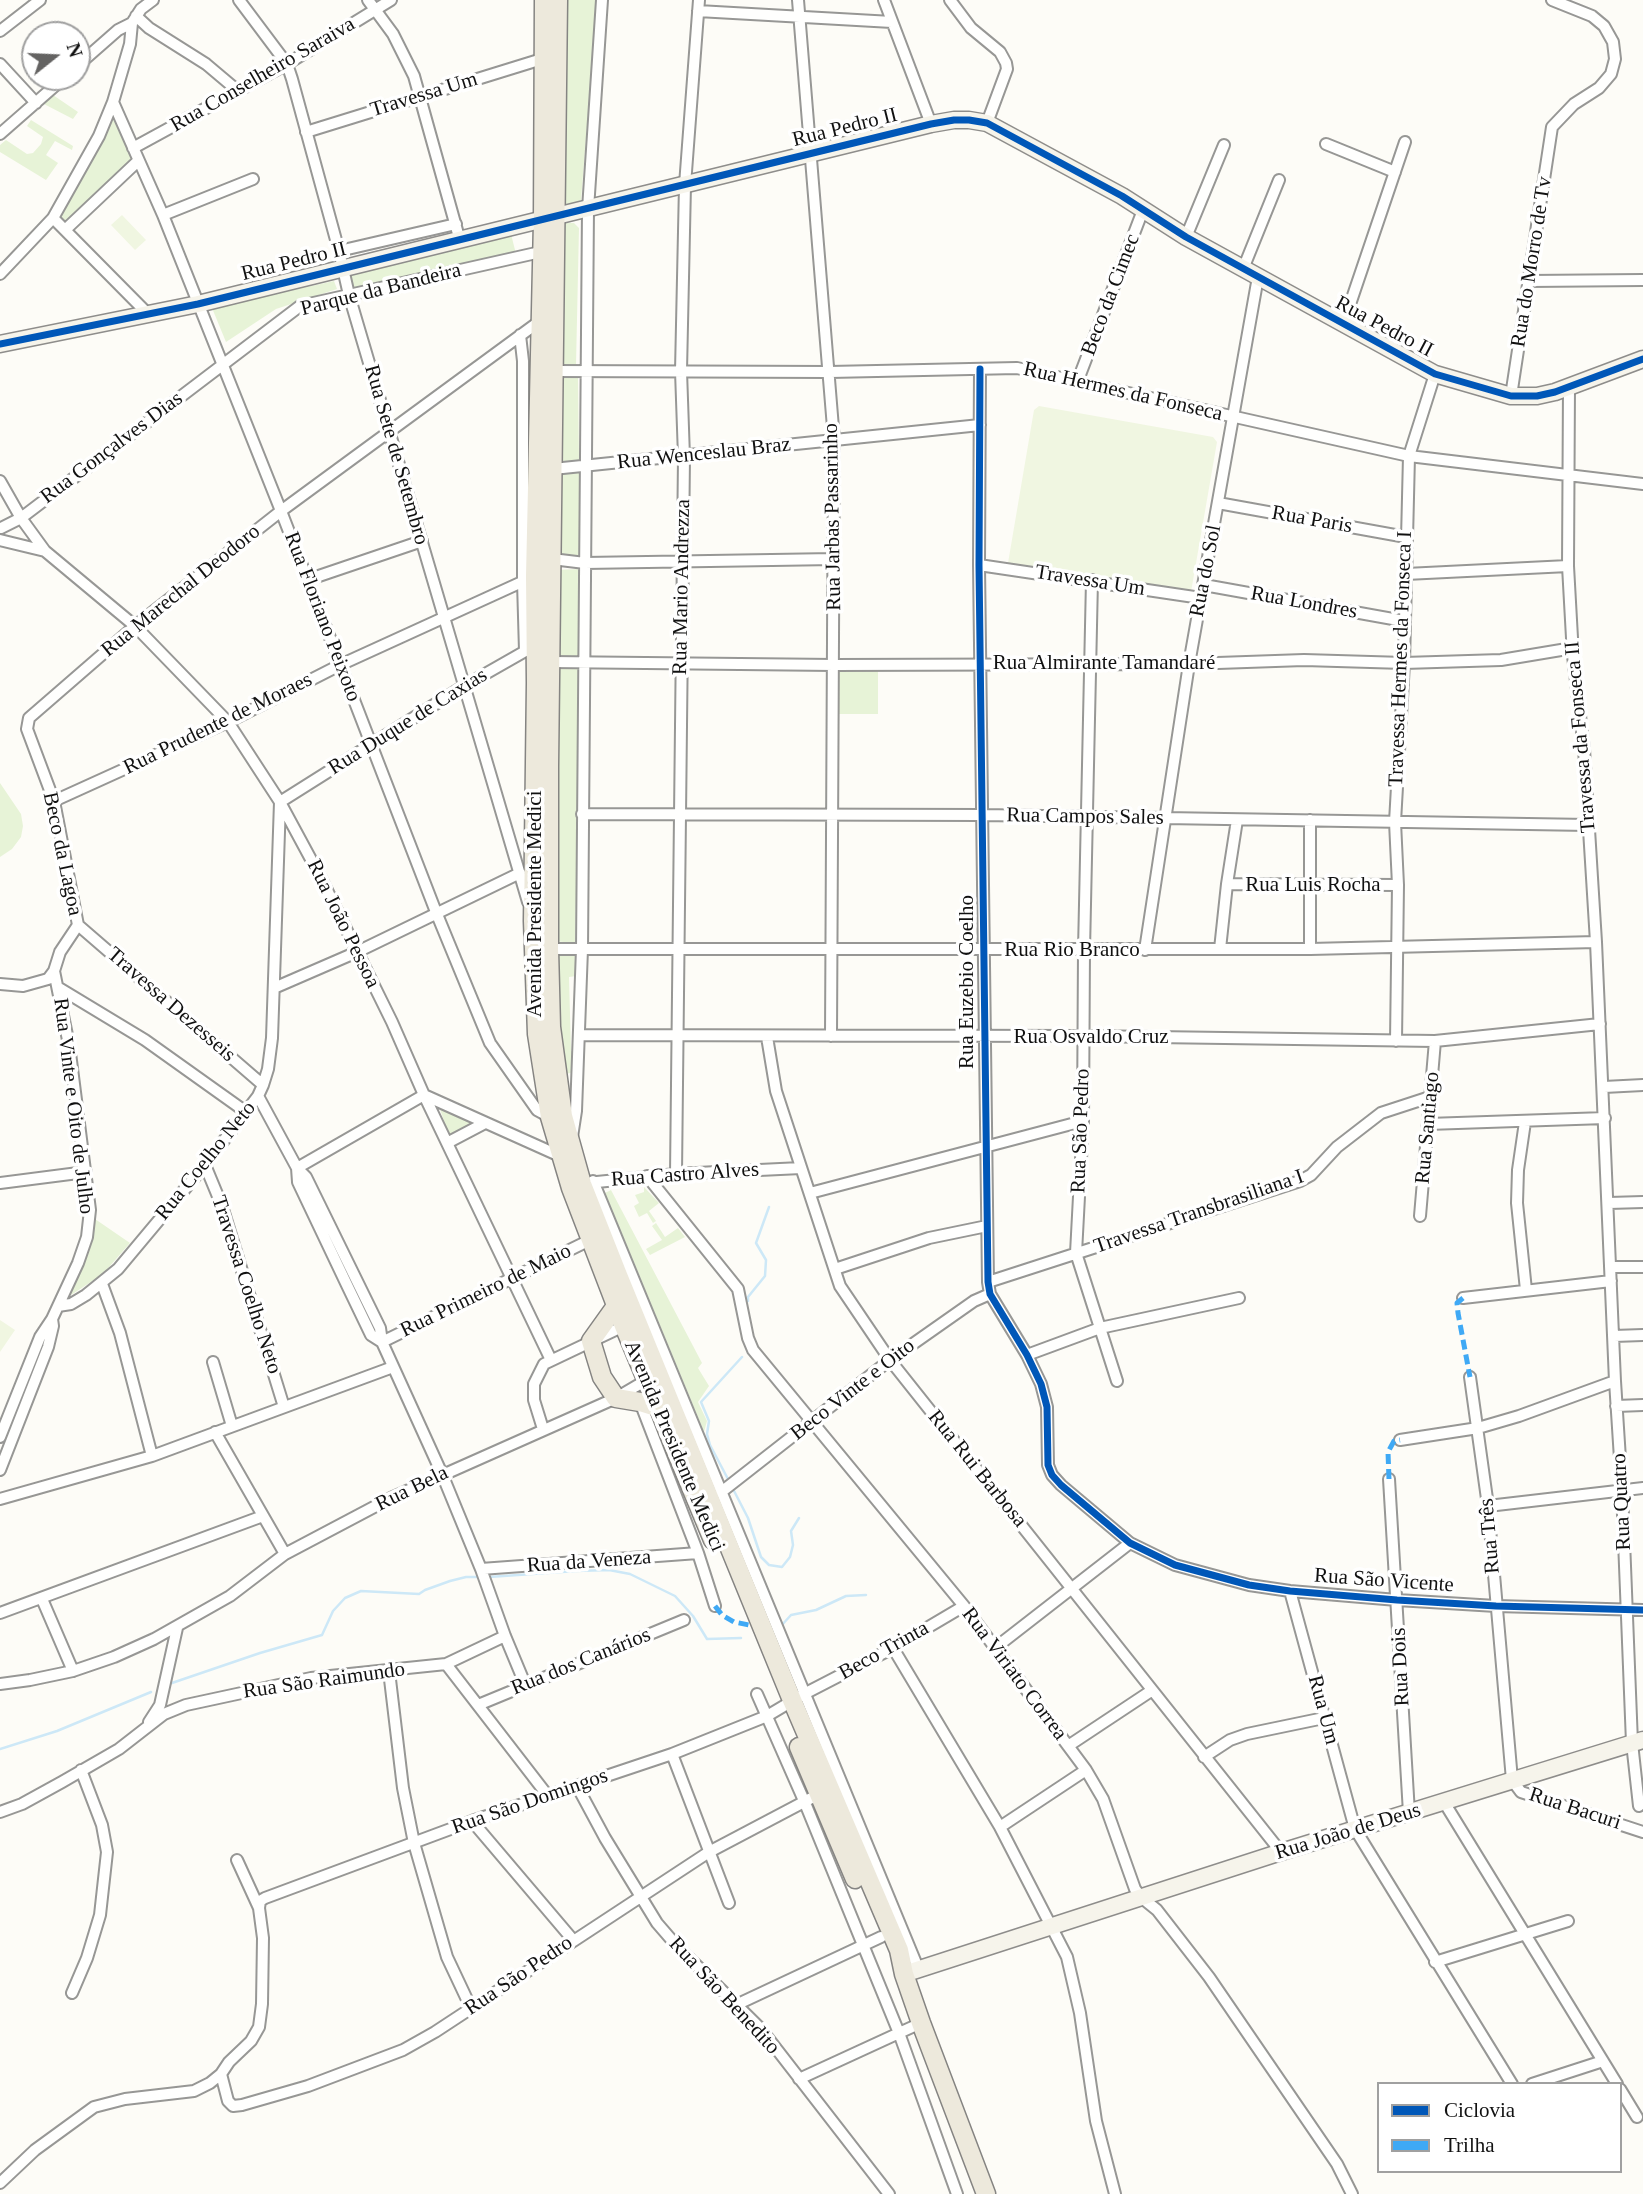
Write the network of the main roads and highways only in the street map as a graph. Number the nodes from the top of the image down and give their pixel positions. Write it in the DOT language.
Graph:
graph roads {
  1 [pos="551,6"];
  2 [pos="549,219"];
  3 [pos="549,250"];
  4 [pos="544,532"];
  5 [pos="541,981"];
  6 [pos="582,1184"];
  7 [pos="616,1306"];
  8 [pos="630,1323"];
  9 [pos="653,1377"];
  10 [pos="659,1408"];
  11 [pos="786,1704"];
  12 [pos="911,1971"];
  13 [pos="986,2194"];
  1 -- 2 [label="main road, Avenida Presidente Medici"];
  1 -- 2 [label="main road, Avenida Presidente Medici"];
  2 -- 3 [label="main road, Avenida Presidente Medici"];
  3 -- 4 [label="main road, Avenida Presidente Medici"];
  3 -- 4 [label="main road, Avenida Presidente Medici"];
  4 -- 5 [label="main road, Avenida Presidente Medici"];
  4 -- 5 [label="main road, Avenida Presidente Medici"];
  5 -- 6 [label="main road, Avenida Presidente Medici"];
  6 -- 7 [label="main road, Avenida Presidente Medici"];
  6 -- 8 [label="main road, Avenida Presidente Medici"];
  7 -- 8 [label="main road, Avenida Presidente Medici"];
  7 -- 10 [label="main road"];
  8 -- 9 [label="main road, Avenida Presidente Medici"];
  9 -- 10 [label="main road, Avenida Presidente Medici"];
  9 -- 11 [label="main road, Avenida Presidente Medici"];
  10 -- 11 [label="main road, Avenida Presidente Medici"];
  11 -- 12 [label="main road, Avenida Presidente Medici"];
  11 -- 12 [label="main road, Avenida Presidente Medici"];
  12 -- 13 [label="main road"];
}
